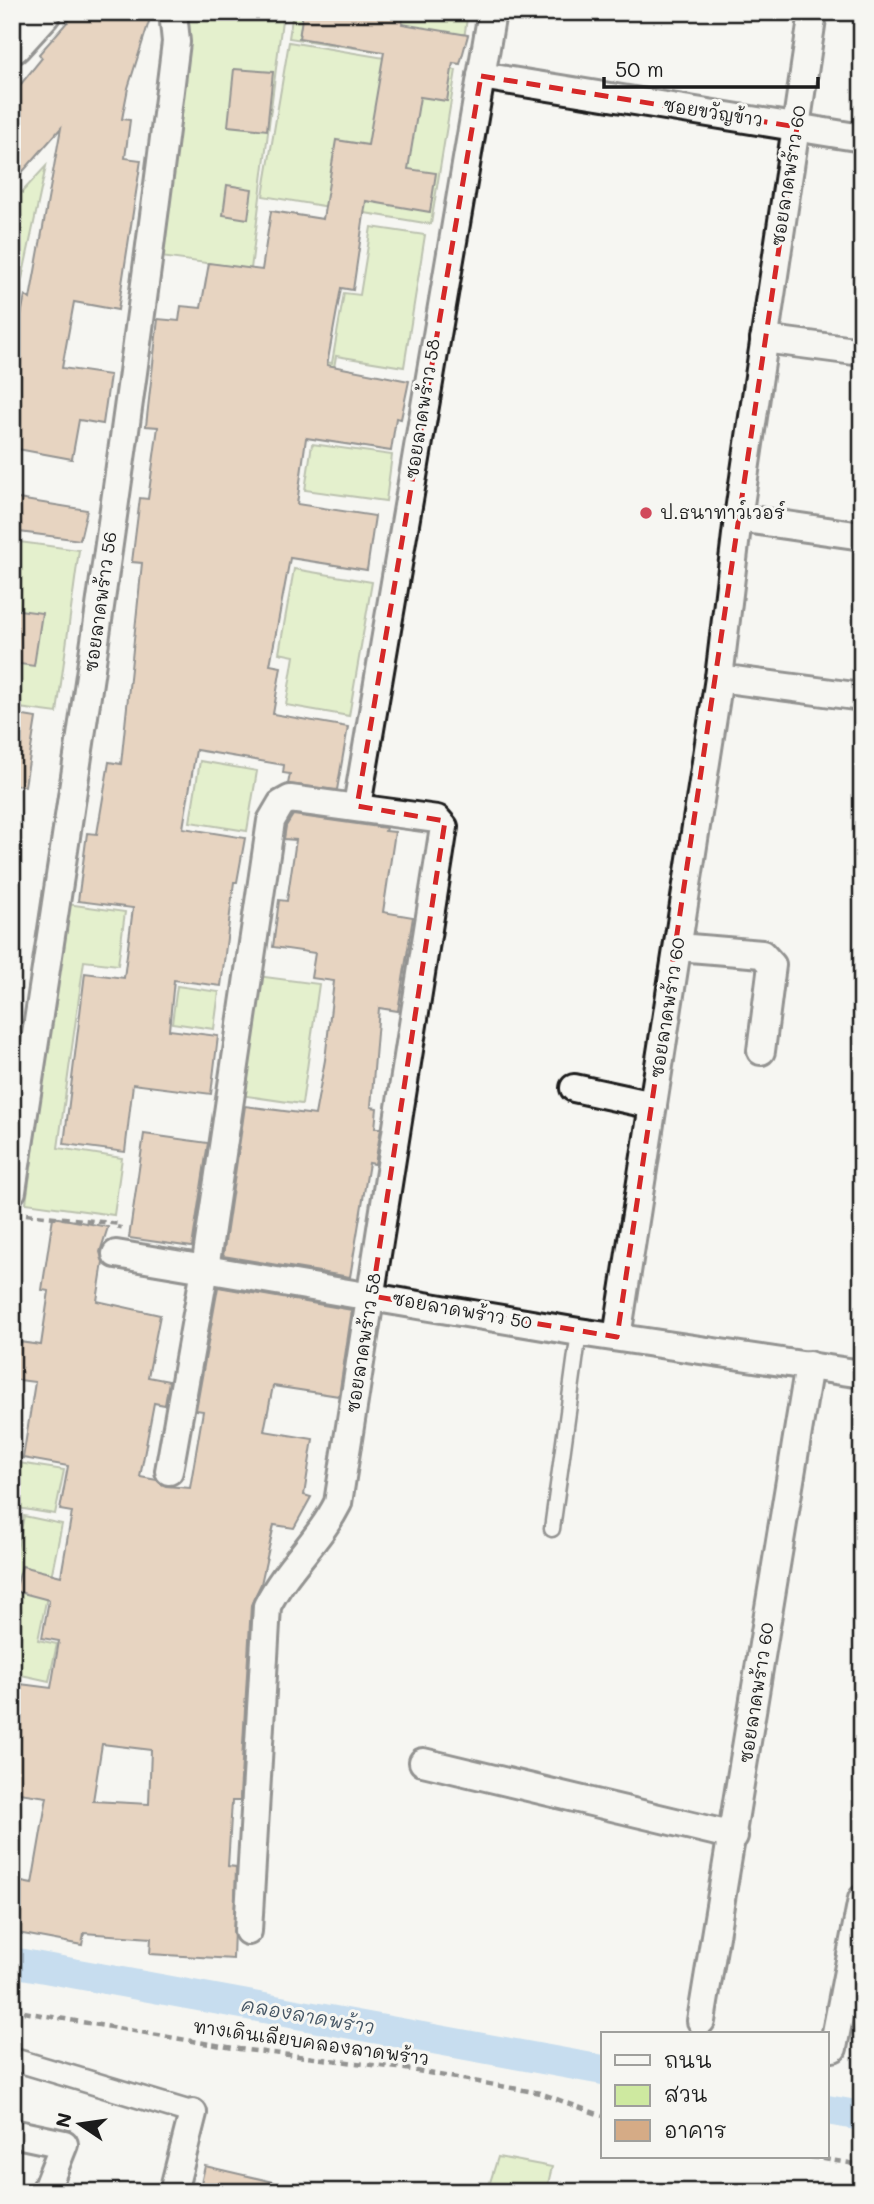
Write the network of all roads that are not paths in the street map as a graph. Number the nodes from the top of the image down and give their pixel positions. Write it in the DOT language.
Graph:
graph roads {
  1 [pos="41,12"];
  2 [pos="173,12"];
  3 [pos="492,12"];
  4 [pos="813,12"];
  5 [pos="12,44"];
  6 [pos="481,76"];
  7 [pos="797,127"];
  8 [pos="862,138"];
  9 [pos="764,340"];
  10 [pos="862,352"];
  11 [pos="738,518"];
  12 [pos="862,536"];
  13 [pos="719,678"];
  14 [pos="862,697"];
  15 [pos="358,806"];
  16 [pos="677,947"];
  17 [pos="761,1051"];
  18 [pos="574,1088"];
  19 [pos="653,1105"];
  20 [pos="12,1191"];
  21 [pos="116,1254"];
  22 [pos="205,1269"];
  23 [pos="372,1296"];
  24 [pos="579,1332"];
  25 [pos="617,1337"];
  26 [pos="809,1365"];
  27 [pos="862,1374"];
  28 [pos="169,1471"];
  29 [pos="552,1529"];
  30 [pos="423,1762"];
  31 [pos="734,1836"];
  32 [pos="862,1899"];
  33 [pos="248,1931"];
  34 [pos="701,2021"];
  35 [pos="833,2048"];
  36 [pos="12,2059"];
  37 [pos="193,2113"];
  38 [pos="12,2133"];
  39 [pos="45,2192"];
  40 [pos="173,2192"];
  1 -- 5 [label="main road"];
  2 -- 20 [label="street, ซอยลาดพร้าว 56"];
  3 -- 6 [label="street, ซอยลาดพร้าว 58"];
  4 -- 7 [label="street, ซอยลาดพร้าว 60"];
  6 -- 7 [label="street, ซอยขวัญข้าว"];
  6 -- 15 [label="street, ซอยลาดพร้าว 58"];
  7 -- 8 [label="street, ซอยขวัญข้าว"];
  7 -- 9 [label="street, ซอยลาดพร้าว 60"];
  9 -- 10 [label="street"];
  9 -- 11 [label="street, ซอยลาดพร้าว 60"];
  11 -- 12 [label="street"];
  11 -- 13 [label="street, ซอยลาดพร้าว 60"];
  13 -- 14 [label="street"];
  13 -- 16 [label="street, ซอยลาดพร้าว 60"];
  15 -- 22 [label="street, ซอยลาดพร้าว 58"];
  15 -- 23 [label="street, ซอยลาดพร้าว 58"];
  16 -- 17 [label="street"];
  16 -- 19 [label="street, ซอยลาดพร้าว 60"];
  18 -- 19 [label="street"];
  19 -- 25 [label="street, ซอยลาดพร้าว 60"];
  21 -- 22 [label="street, ซอยลาดพร้าว 50"];
  22 -- 23 [label="street, ซอยลาดพร้าว 50"];
  22 -- 28 [label="street, ซอยลาดพร้าว 58"];
  23 -- 24 [label="street, ซอยลาดพร้าว 50"];
  23 -- 33 [label="street, ซอยลาดพร้าว 58"];
  24 -- 25 [label="street, ซอยลาดพร้าว 50"];
  24 -- 29 [label="lane"];
  25 -- 26 [label="street, ซอยลาดพร้าว 50"];
  26 -- 27 [label="street, ซอยลาดพร้าว 50"];
  26 -- 31 [label="street, ซอยลาดพร้าว 60"];
  30 -- 31 [label="street"];
  31 -- 34 [label="street, ซอยลาดพร้าว 60"];
  32 -- 35 [label="street"];
  36 -- 37 [label="street"];
  37 -- 40 [label="street"];
  38 -- 39 [label="street"];
}
